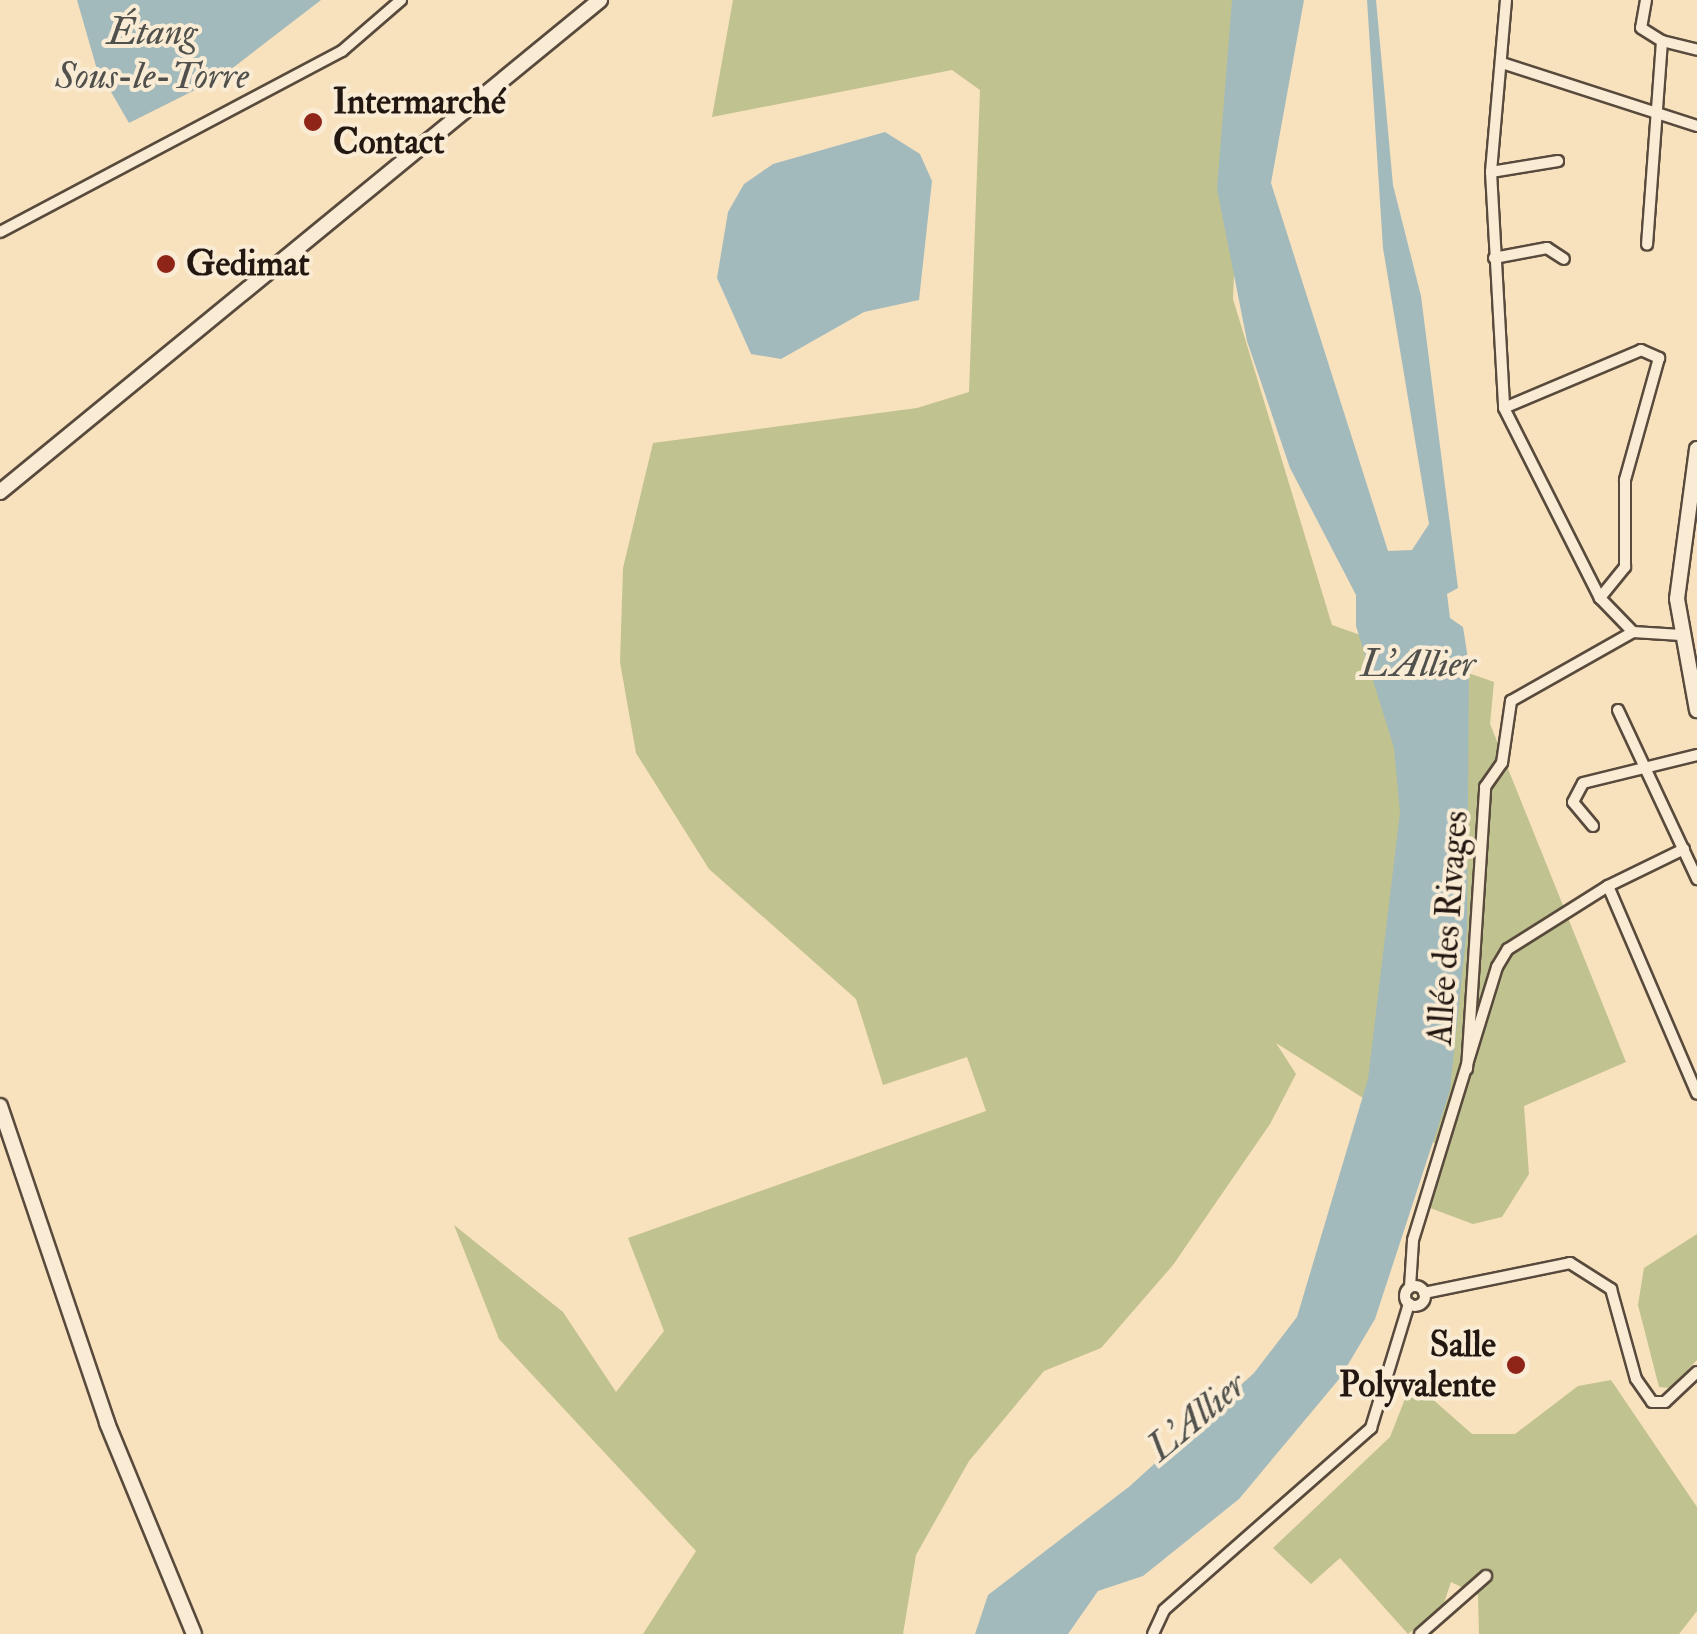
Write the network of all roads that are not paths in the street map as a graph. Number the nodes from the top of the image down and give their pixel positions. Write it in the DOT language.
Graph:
graph roads {
  1 [pos="401,0"];
  2 [pos="600,0"];
  3 [pos="1506,0"];
  4 [pos="1646,0"];
  5 [pos="1662,41"];
  6 [pos="1696,48"];
  7 [pos="1502,63"];
  8 [pos="1656,111"];
  9 [pos="1697,126"];
  10 [pos="1558,161"];
  11 [pos="1491,172"];
  12 [pos="0,232"];
  13 [pos="1647,244"];
  14 [pos="1494,258"];
  15 [pos="1564,259"];
  16 [pos="1504,408"];
  17 [pos="1697,449"];
  18 [pos="0,492"];
  19 [pos="1600,598"];
  20 [pos="1633,632"];
  21 [pos="1681,635"];
  22 [pos="1618,710"];
  23 [pos="1697,710"];
  24 [pos="1697,755"];
  25 [pos="1651,768"];
  26 [pos="1593,826"];
  27 [pos="1684,850"];
  28 [pos="1697,879"];
  29 [pos="1608,886"];
  30 [pos="1697,1056"];
  31 [pos="1684,1062"];
  32 [pos="1467,1069"];
  33 [pos="1697,1094"];
  34 [pos="0,1106"];
  35 [pos="1410,1287"];
  36 [pos="1424,1293"];
  37 [pos="1409,1304"];
  38 [pos="1697,1372"];
  39 [pos="1486,1576"];
  40 [pos="194,1634"];
  41 [pos="1153,1634"];
  42 [pos="1420,1634"];
  1 -- 12 [label="street"];
  2 -- 18 [label="main road"];
  3 -- 7 [label="street"];
  4 -- 5 [label="street"];
  5 -- 6 [label="street"];
  5 -- 8 [label="street"];
  7 -- 8 [label="street"];
  7 -- 11 [label="street"];
  8 -- 9 [label="street"];
  8 -- 13 [label="street"];
  10 -- 11 [label="street"];
  11 -- 14 [label="street"];
  14 -- 15 [label="street"];
  14 -- 16 [label="street"];
  16 -- 19 [label="street"];
  16 -- 19 [label="street"];
  17 -- 21 [label="main road"];
  19 -- 20 [label="street"];
  20 -- 21 [label="street"];
  20 -- 32 [label="street, Allée des Rivages"];
  21 -- 23 [label="main road"];
  22 -- 25 [label="street"];
  24 -- 25 [label="street"];
  25 -- 26 [label="street"];
  25 -- 27 [label="street"];
  27 -- 28 [label="street"];
  27 -- 29 [label="street, Allée des Rivages"];
  29 -- 31 [label="street"];
  29 -- 32 [label="street, Allée des Rivages"];
  30 -- 31 [label="street"];
  31 -- 33 [label="street"];
  32 -- 35 [label="street, Allée des Rivages"];
  34 -- 40 [label="main road"];
  35 -- 36 [label="street"];
  35 -- 37 [label="street, Allée des Rivages"];
  36 -- 37 [label="street"];
  36 -- 38 [label="street"];
  37 -- 41 [label="street, Allée des Rivages"];
  39 -- 42 [label="street"];
}
